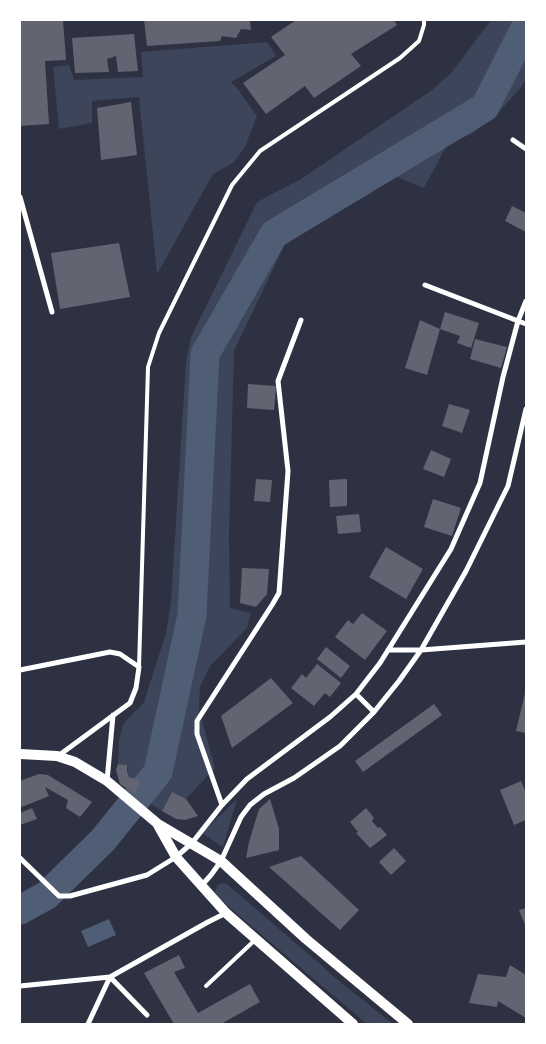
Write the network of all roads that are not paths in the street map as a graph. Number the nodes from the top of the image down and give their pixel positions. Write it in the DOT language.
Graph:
graph roads {
  1 [pos="424,20"];
  2 [pos="513,140"];
  3 [pos="526,149"];
  4 [pos="20,197"];
  5 [pos="426,285"];
  6 [pos="526,301"];
  7 [pos="52,312"];
  8 [pos="301,320"];
  9 [pos="518,321"];
  10 [pos="526,324"];
  11 [pos="526,409"];
  12 [pos="526,642"];
  13 [pos="388,650"];
  14 [pos="421,650"];
  15 [pos="139,667"];
  16 [pos="20,670"];
  17 [pos="356,694"];
  18 [pos="374,712"];
  19 [pos="113,715"];
  20 [pos="20,754"];
  21 [pos="57,756"];
  22 [pos="110,783"];
  23 [pos="222,805"];
  24 [pos="158,824"];
  25 [pos="192,843"];
  26 [pos="176,857"];
  27 [pos="20,858"];
  28 [pos="221,861"];
  29 [pos="202,885"];
  30 [pos="226,913"];
  31 [pos="256,939"];
  32 [pos="110,977"];
  33 [pos="20,986"];
  34 [pos="206,986"];
  35 [pos="147,1015"];
  36 [pos="88,1024"];
  37 [pos="353,1024"];
  38 [pos="408,1024"];
  1 -- 15 [label="lane"];
  2 -- 3 [label="street"];
  4 -- 7 [label="street"];
  5 -- 9 [label="street"];
  6 -- 9 [label="street"];
  8 -- 23 [label="street"];
  9 -- 10 [label="street"];
  9 -- 13 [label="street"];
  11 -- 14 [label="street"];
  12 -- 14 [label="street"];
  13 -- 14 [label="street"];
  13 -- 17 [label="street"];
  14 -- 18 [label="street"];
  15 -- 16 [label="street"];
  15 -- 19 [label="street"];
  17 -- 18 [label="street"];
  17 -- 23 [label="street"];
  18 -- 28 [label="street"];
  19 -- 21 [label="street"];
  19 -- 22 [label="street"];
  20 -- 21 [label="main road"];
  21 -- 22 [label="main road"];
  22 -- 24 [label="main road"];
  23 -- 25 [label="street"];
  24 -- 25 [label="main road"];
  24 -- 26 [label="main road"];
  25 -- 26 [label="street"];
  25 -- 28 [label="main road"];
  26 -- 27 [label="street"];
  26 -- 29 [label="main road"];
  28 -- 29 [label="street"];
  28 -- 38 [label="main road"];
  29 -- 30 [label="main road"];
  30 -- 31 [label="main road"];
  30 -- 32 [label="street"];
  31 -- 34 [label="lane"];
  31 -- 37 [label="main road"];
  32 -- 33 [label="street"];
  32 -- 35 [label="street"];
  32 -- 36 [label="street"];
}
